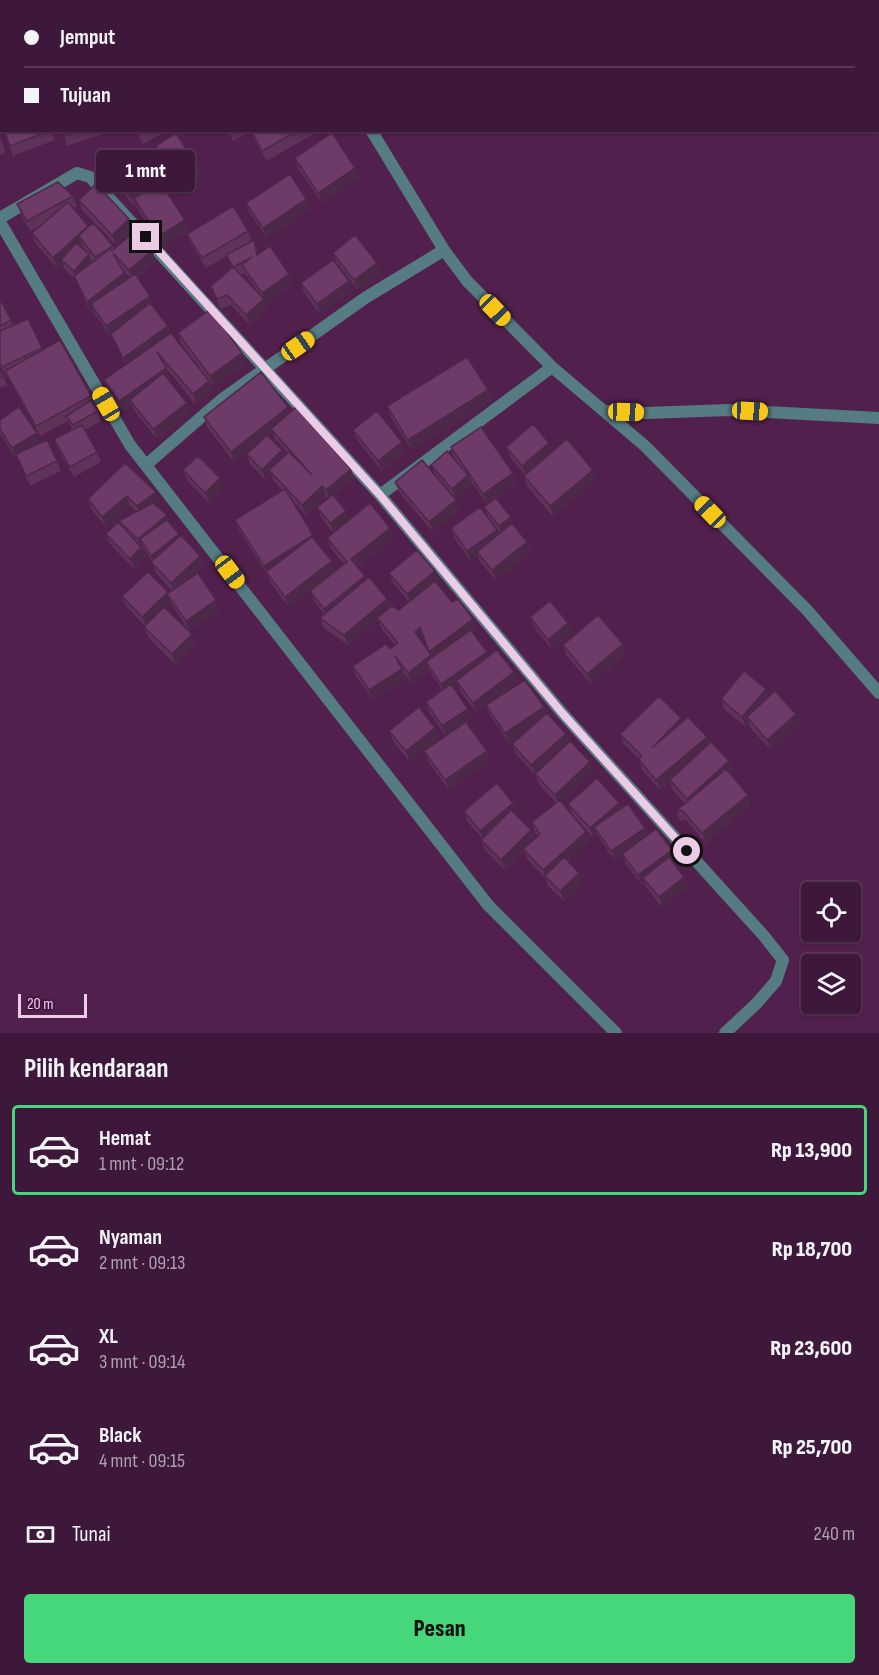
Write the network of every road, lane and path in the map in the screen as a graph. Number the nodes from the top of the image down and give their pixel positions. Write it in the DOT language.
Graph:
graph roads {
  1 [pos="372,132"];
  2 [pos="0,220"];
  3 [pos="444,250"];
  4 [pos="552,368"];
  5 [pos="264,370"];
  6 [pos="606,411"];
  7 [pos="879,418"];
  8 [pos="146,465"];
  9 [pos="380,495"];
  10 [pos="879,693"];
  11 [pos="616,1033"];
  12 [pos="725,1033"];
  1 -- 3 [label="street"];
  2 -- 5 [label="street"];
  2 -- 8 [label="street"];
  3 -- 4 [label="street"];
  3 -- 5 [label="street"];
  4 -- 6 [label="street"];
  4 -- 9 [label="street"];
  5 -- 8 [label="street"];
  5 -- 9 [label="street"];
  6 -- 7 [label="street"];
  6 -- 10 [label="street"];
  8 -- 11 [label="street"];
  9 -- 12 [label="street"];
}
